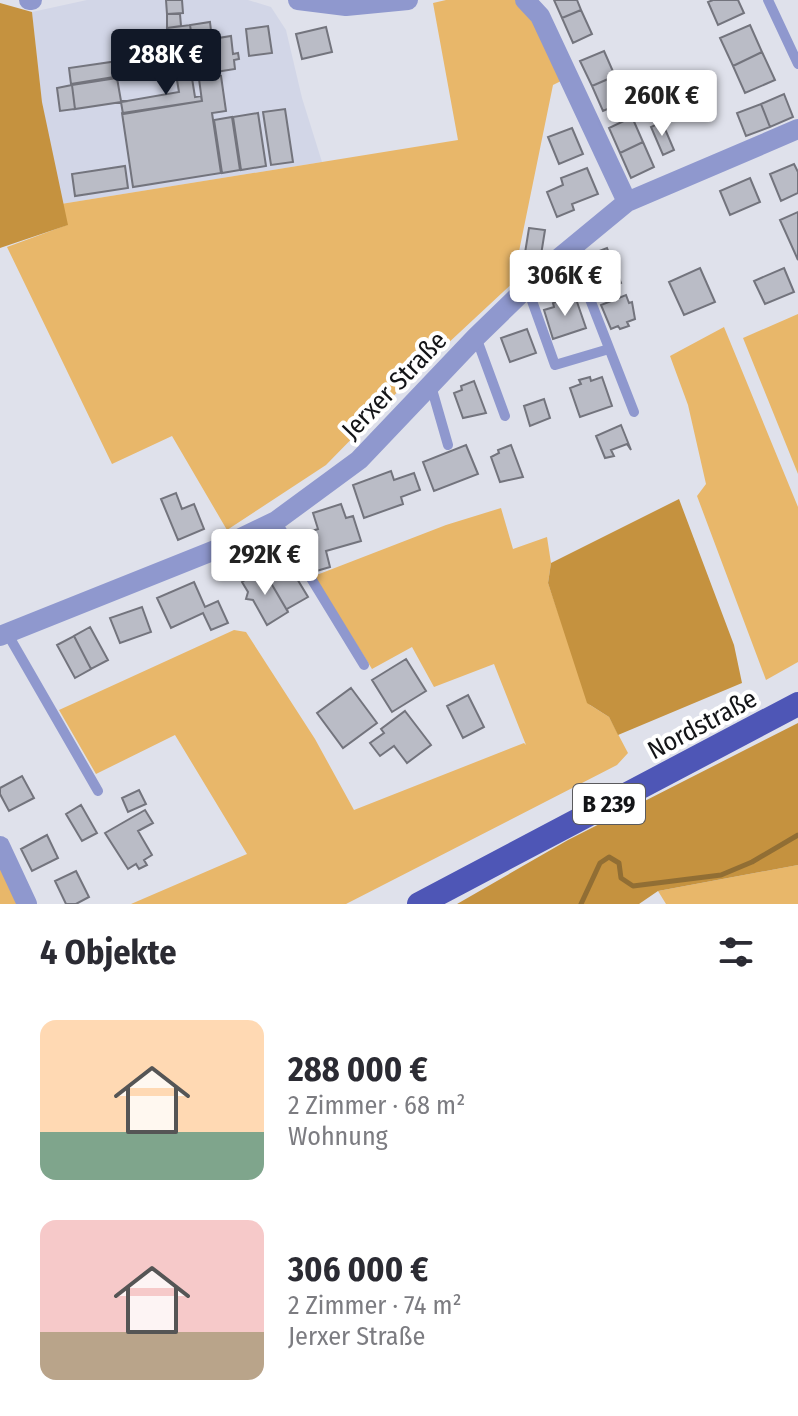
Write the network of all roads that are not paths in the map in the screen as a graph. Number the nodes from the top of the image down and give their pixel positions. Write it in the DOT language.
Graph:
graph roads {
  1 [pos="298,0"];
  2 [pos="408,0"];
  3 [pos="525,0"];
  4 [pos="768,0"];
  5 [pos="798,64"];
  6 [pos="798,129"];
  7 [pos="627,202"];
  8 [pos="570,248"];
  9 [pos="527,287"];
  10 [pos="476,337"];
  11 [pos="609,349"];
  12 [pos="431,384"];
  13 [pos="634,412"];
  14 [pos="505,416"];
  15 [pos="448,445"];
  16 [pos="276,521"];
  17 [pos="3,635"];
  18 [pos="364,665"];
  19 [pos="798,704"];
  20 [pos="98,791"];
  21 [pos="0,846"];
  22 [pos="27,904"];
  23 [pos="419,904"];
  1 -- 2 [label="street"];
  3 -- 7 [label="street"];
  4 -- 5 [label="lane"];
  6 -- 7 [label="street, Jerxer Straße"];
  7 -- 8 [label="street, Jerxer Straße"];
  8 -- 9 [label="street, Jerxer Straße"];
  8 -- 11 [label="lane"];
  9 -- 10 [label="street, Jerxer Straße"];
  9 -- 11 [label="lane"];
  10 -- 12 [label="street, Jerxer Straße"];
  10 -- 14 [label="lane"];
  11 -- 13 [label="lane"];
  12 -- 15 [label="lane"];
  12 -- 16 [label="street, Jerxer Straße"];
  16 -- 17 [label="street, Jerxer Straße"];
  16 -- 18 [label="lane"];
  17 -- 20 [label="lane"];
  19 -- 23 [label="main road, Nordstraße / B 239"];
  21 -- 22 [label="street"];
}
